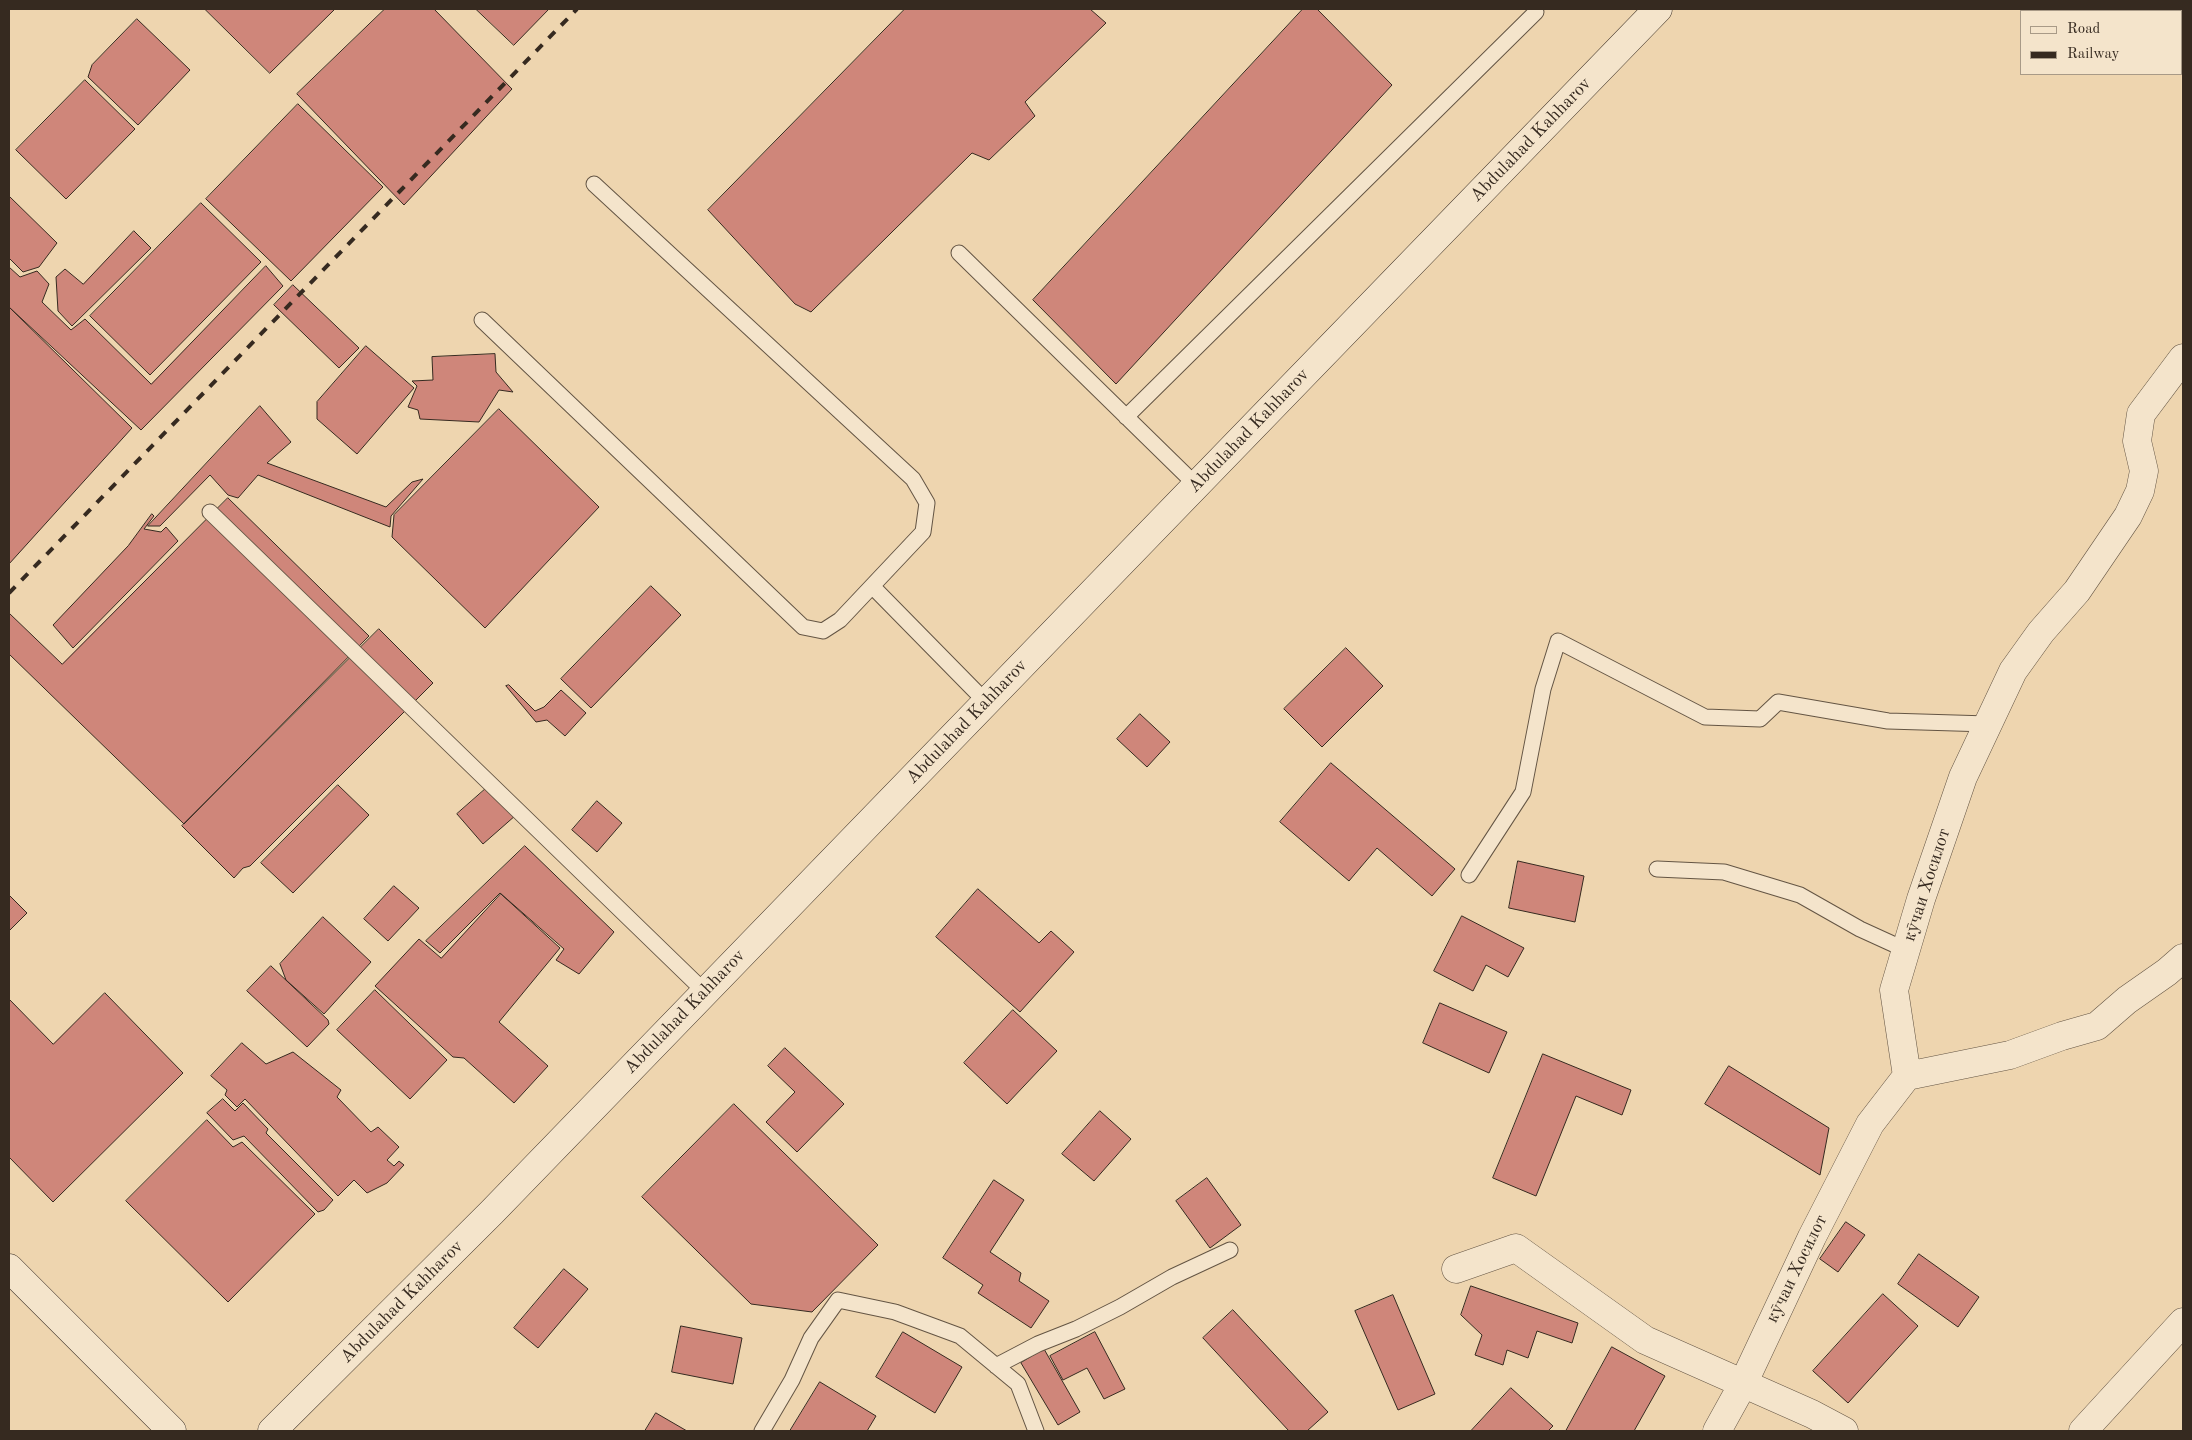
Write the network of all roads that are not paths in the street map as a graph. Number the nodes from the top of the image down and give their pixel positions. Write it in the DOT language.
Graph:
graph roads {
  1 [pos="1650,11"];
  2 [pos="1536,12"];
  3 [pos="594,184"];
  4 [pos="959,253"];
  5 [pos="482,320"];
  6 [pos="2183,358"];
  7 [pos="1126,417"];
  8 [pos="1196,485"];
  9 [pos="210,512"];
  10 [pos="872,586"];
  11 [pos="986,702"];
  12 [pos="1988,724"];
  13 [pos="1657,869"];
  14 [pos="1469,875"];
  15 [pos="1906,950"];
  16 [pos="2183,958"];
  17 [pos="705,992"];
  18 [pos="1907,1076"];
  19 [pos="1230,1250"];
  20 [pos="9,1268"];
  21 [pos="1456,1269"];
  22 [pos="2183,1322"];
  23 [pos="996,1366"];
  24 [pos="1743,1384"];
  25 [pos="172,1431"];
  26 [pos="272,1431"];
  27 [pos="762,1431"];
  28 [pos="1036,1431"];
  29 [pos="1717,1431"];
  30 [pos="1844,1431"];
  31 [pos="2083,1431"];
  1 -- 8 [label="street, Abdulahad Kahharov"];
  2 -- 7 [label="lane"];
  3 -- 10 [label="lane"];
  4 -- 7 [label="lane"];
  5 -- 10 [label="lane"];
  6 -- 12 [label="street, кӯчаи Хосилот"];
  7 -- 8 [label="lane"];
  8 -- 11 [label="street, Abdulahad Kahharov"];
  9 -- 17 [label="lane"];
  10 -- 11 [label="lane"];
  11 -- 17 [label="street, Abdulahad Kahharov"];
  12 -- 14 [label="lane"];
  12 -- 15 [label="street, кӯчаи Хосилот"];
  13 -- 15 [label="lane"];
  15 -- 18 [label="street, кӯчаи Хосилот"];
  16 -- 18 [label="street"];
  17 -- 26 [label="street, Abdulahad Kahharov"];
  18 -- 24 [label="street, кӯчаи Хосилот"];
  19 -- 23 [label="lane"];
  20 -- 25 [label="street"];
  21 -- 24 [label="street"];
  22 -- 31 [label="street"];
  23 -- 27 [label="lane"];
  23 -- 28 [label="lane"];
  24 -- 29 [label="street, кӯчаи Хосилот"];
  24 -- 30 [label="street"];
}
